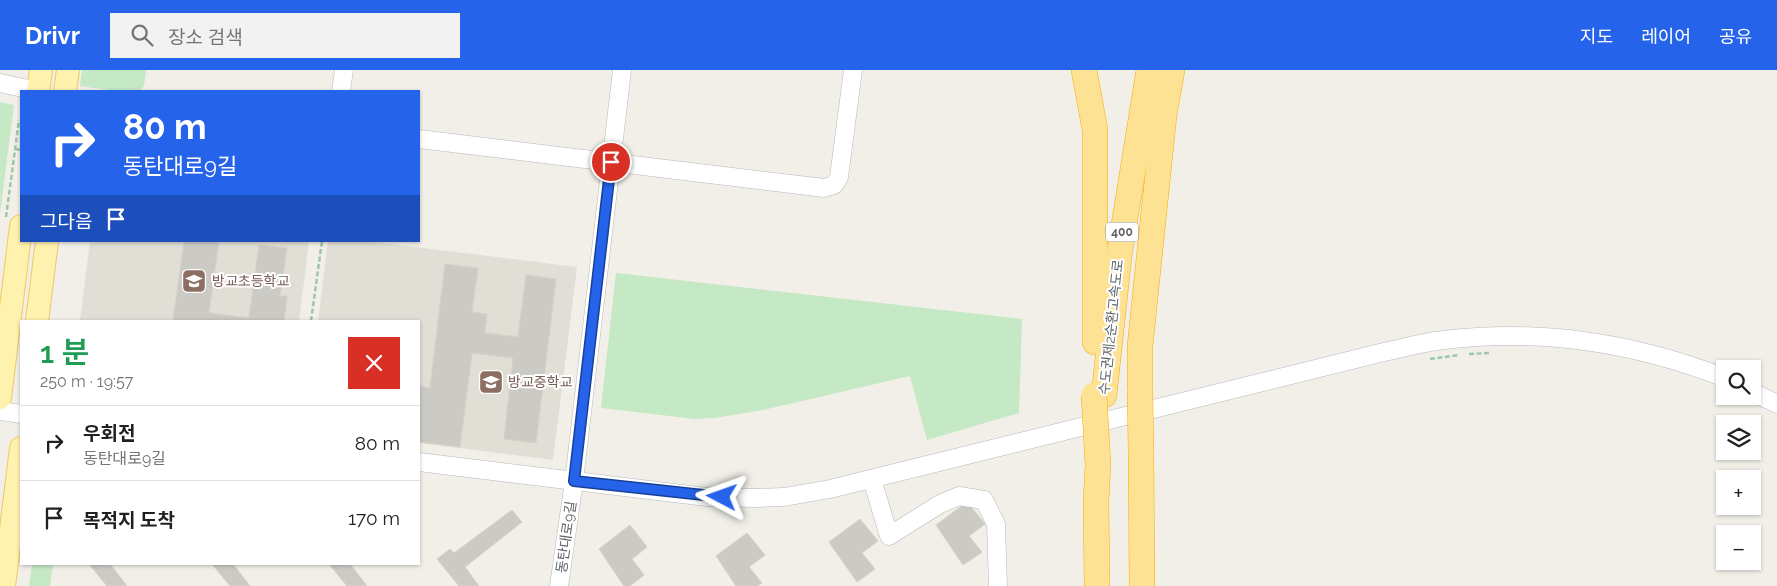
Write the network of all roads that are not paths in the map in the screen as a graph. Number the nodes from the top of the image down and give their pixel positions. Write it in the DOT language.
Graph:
graph roads {
  1 [pos="41,70"];
  2 [pos="68,70"];
  3 [pos="344,70"];
  4 [pos="622,70"];
  5 [pos="852,70"];
  6 [pos="1084,70"];
  7 [pos="1149,70"];
  8 [pos="1172,70"];
  9 [pos="0,83"];
  10 [pos="33,90"];
  11 [pos="38,90"];
  12 [pos="66,90"];
  13 [pos="341,90"];
  14 [pos="420,139"];
  15 [pos="611,162"];
  16 [pos="14,222"];
  17 [pos="47,242"];
  18 [pos="37,320"];
  19 [pos="1716,375"];
  20 [pos="1099,395"];
  21 [pos="1761,396"];
  22 [pos="0,398"];
  23 [pos="1777,404"];
  24 [pos="0,411"];
  25 [pos="20,414"];
  26 [pos="20,456"];
  27 [pos="420,462"];
  28 [pos="872,479"];
  29 [pos="574,481"];
  30 [pos="4,586"];
  31 [pos="559,586"];
  32 [pos="998,586"];
  33 [pos="1097,586"];
  34 [pos="1142,586"];
  1 -- 11 [label="main road"];
  2 -- 12 [label="main road"];
  3 -- 13 [label="street"];
  4 -- 15 [label="street, 동탄대로9길"];
  5 -- 15 [label="street"];
  6 -- 20 [label="highway"];
  7 -- 20 [label="highway, 수도권제2순환고속도로 / 400"];
  8 -- 34 [label="highway, 400, bridge"];
  9 -- 10 [label="street"];
  14 -- 15 [label="street"];
  15 -- 29 [label="street, 동탄대로9길"];
  16 -- 22 [label="main road"];
  17 -- 18 [label="main road"];
  19 -- 28 [label="street"];
  20 -- 33 [label="highway, bridge"];
  21 -- 23 [label="street"];
  24 -- 25 [label="street"];
  26 -- 30 [label="main road"];
  27 -- 29 [label="street"];
  28 -- 29 [label="street"];
  28 -- 32 [label="street"];
  29 -- 31 [label="street, 동탄대로9길"];
}
